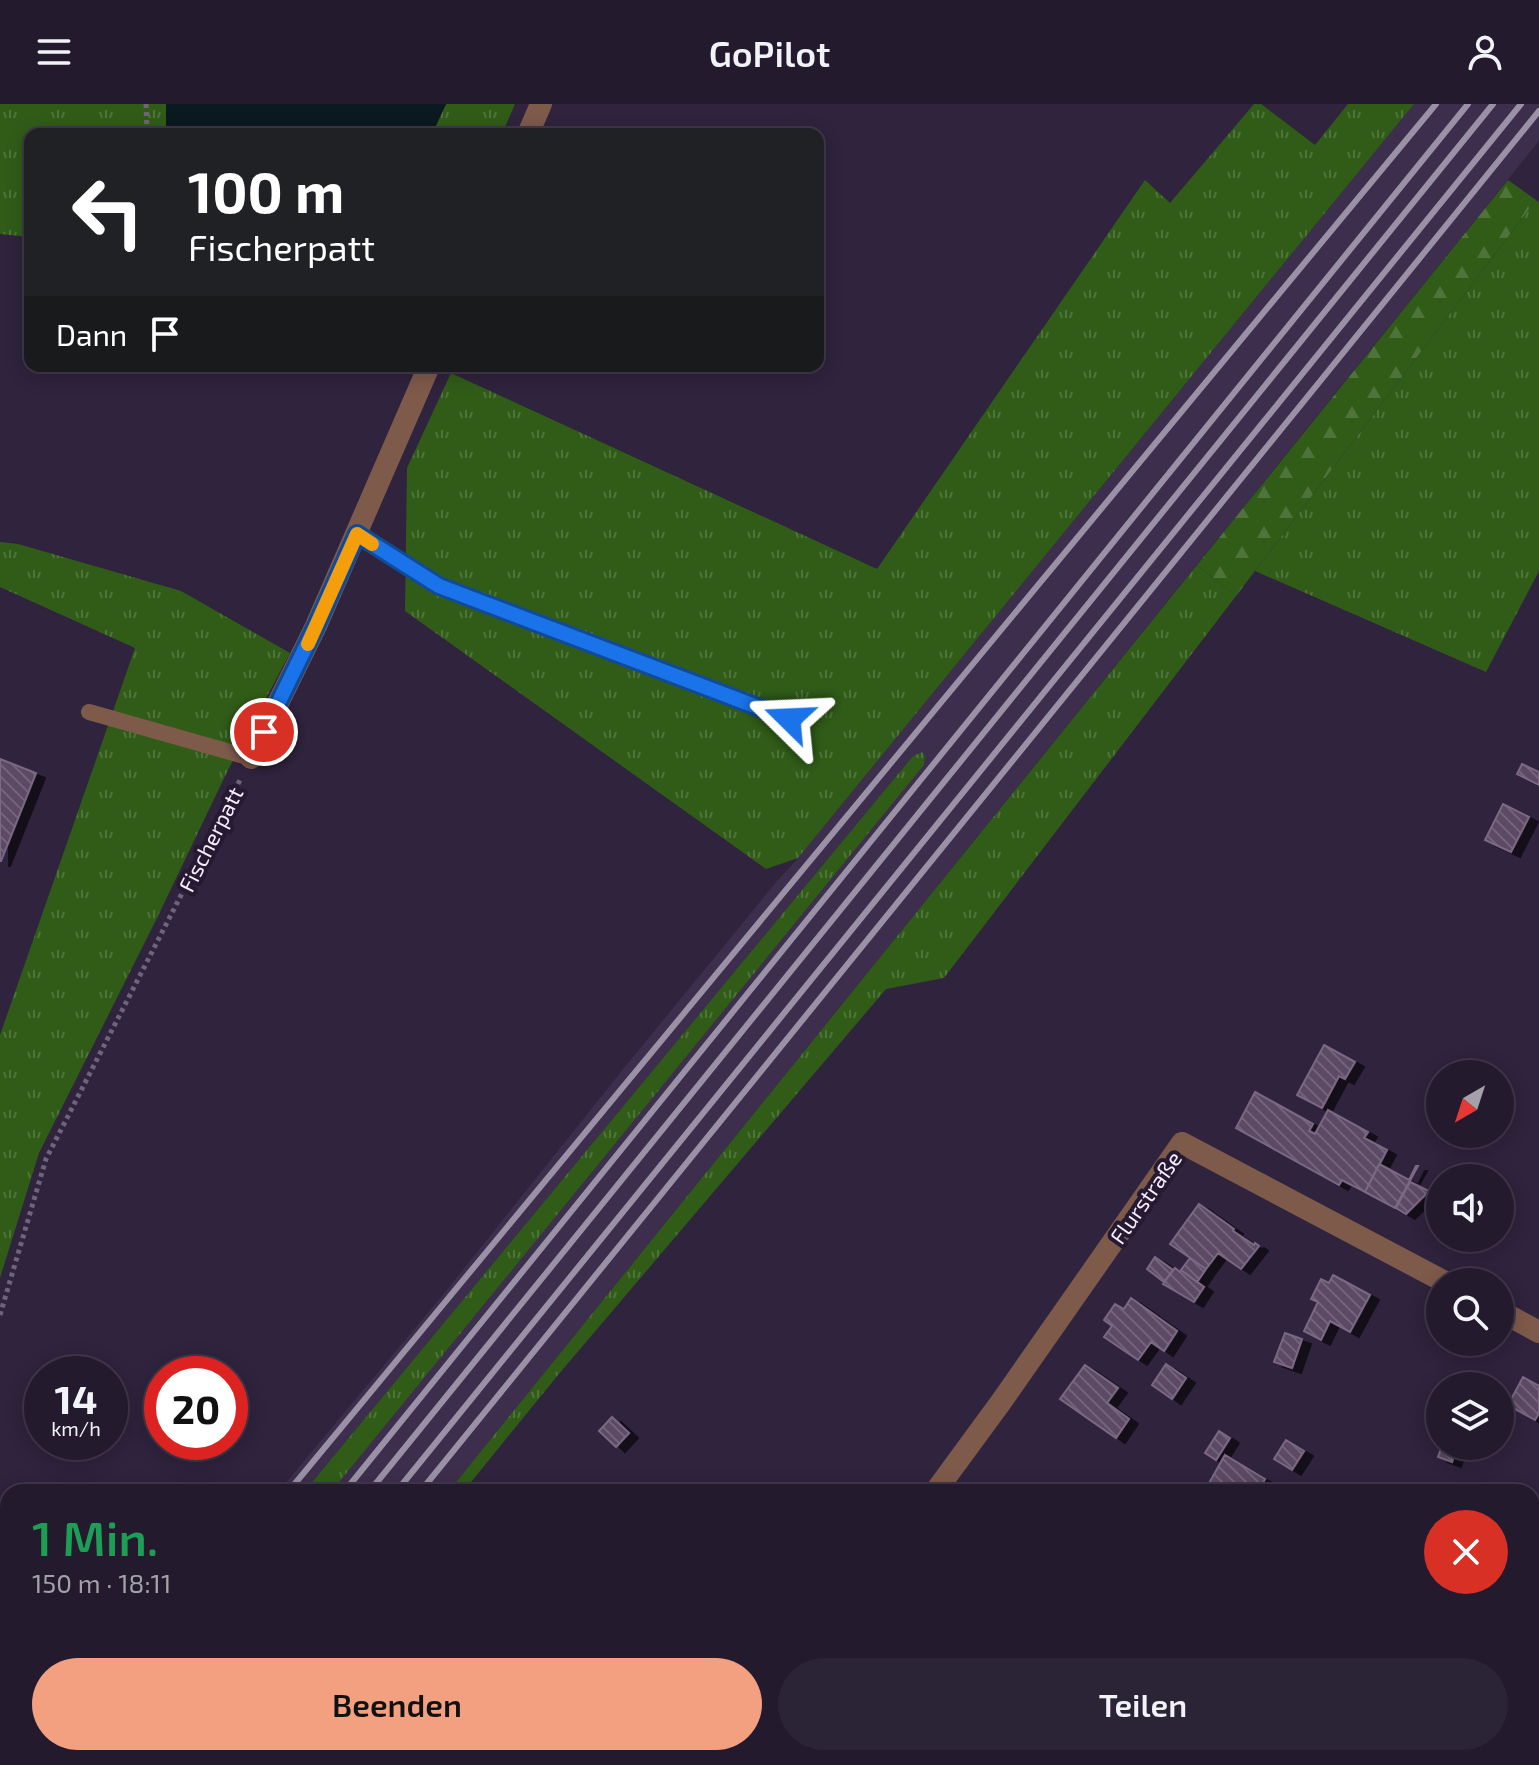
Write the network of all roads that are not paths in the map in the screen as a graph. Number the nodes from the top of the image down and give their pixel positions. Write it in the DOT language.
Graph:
graph roads {
  1 [pos="541,104"];
  2 [pos="531,128"];
  3 [pos="426,372"];
  4 [pos="357,534"];
  5 [pos="89,712"];
  6 [pos="789,719"];
  7 [pos="251,758"];
  8 [pos="1426,1272"];
  9 [pos="1514,1319"];
  10 [pos="1539,1332"];
  11 [pos="941,1484"];
  1 -- 2 [label="street"];
  3 -- 4 [label="street"];
  4 -- 6 [label="lane"];
  4 -- 7 [label="street"];
  5 -- 7 [label="lane"];
  8 -- 11 [label="street, Flurstraße"];
  9 -- 10 [label="street"];
}
